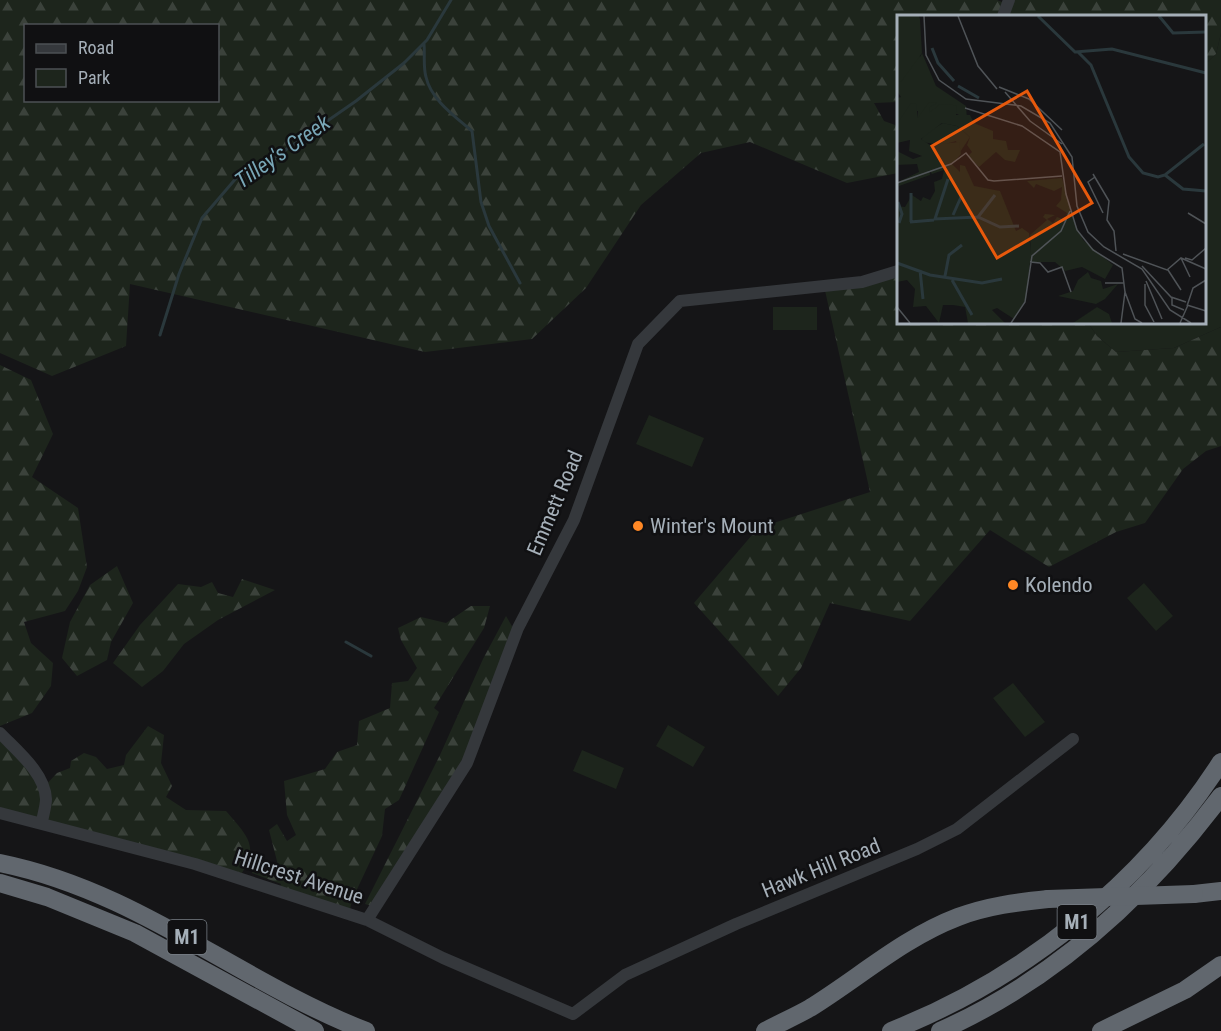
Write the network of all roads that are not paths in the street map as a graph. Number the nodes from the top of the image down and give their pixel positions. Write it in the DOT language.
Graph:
graph roads {
  1 [pos="1009,0"];
  2 [pos="1003,15"];
  3 [pos="897,271"];
  4 [pos="0,733"];
  5 [pos="1073,739"];
  6 [pos="1221,762"];
  7 [pos="1221,796"];
  8 [pos="0,813"];
  9 [pos="42,822"];
  10 [pos="0,863"];
  11 [pos="0,883"];
  12 [pos="1221,891"];
  13 [pos="367,920"];
  14 [pos="144,937"];
  15 [pos="1221,965"];
  16 [pos="573,1014"];
  17 [pos="294,1031"];
  18 [pos="315,1031"];
  19 [pos="366,1031"];
  20 [pos="765,1031"];
  21 [pos="891,1031"];
  22 [pos="940,1031"];
  23 [pos="1101,1031"];
  1 -- 2 [label="street"];
  3 -- 13 [label="street, Emmett Road"];
  4 -- 9 [label="street"];
  5 -- 16 [label="street, Hawk Hill Road"];
  6 -- 21 [label="highway, M1"];
  7 -- 22 [label="highway, M1"];
  8 -- 9 [label="street, Hillcrest Avenue"];
  9 -- 13 [label="street, Hillcrest Avenue"];
  10 -- 19 [label="highway, M1"];
  11 -- 14 [label="highway, M1"];
  12 -- 20 [label="highway, M1, bridge"];
  13 -- 16 [label="street, Hillcrest Avenue"];
  14 -- 17 [label="highway"];
  14 -- 18 [label="highway, M1"];
  15 -- 23 [label="highway"];
}
